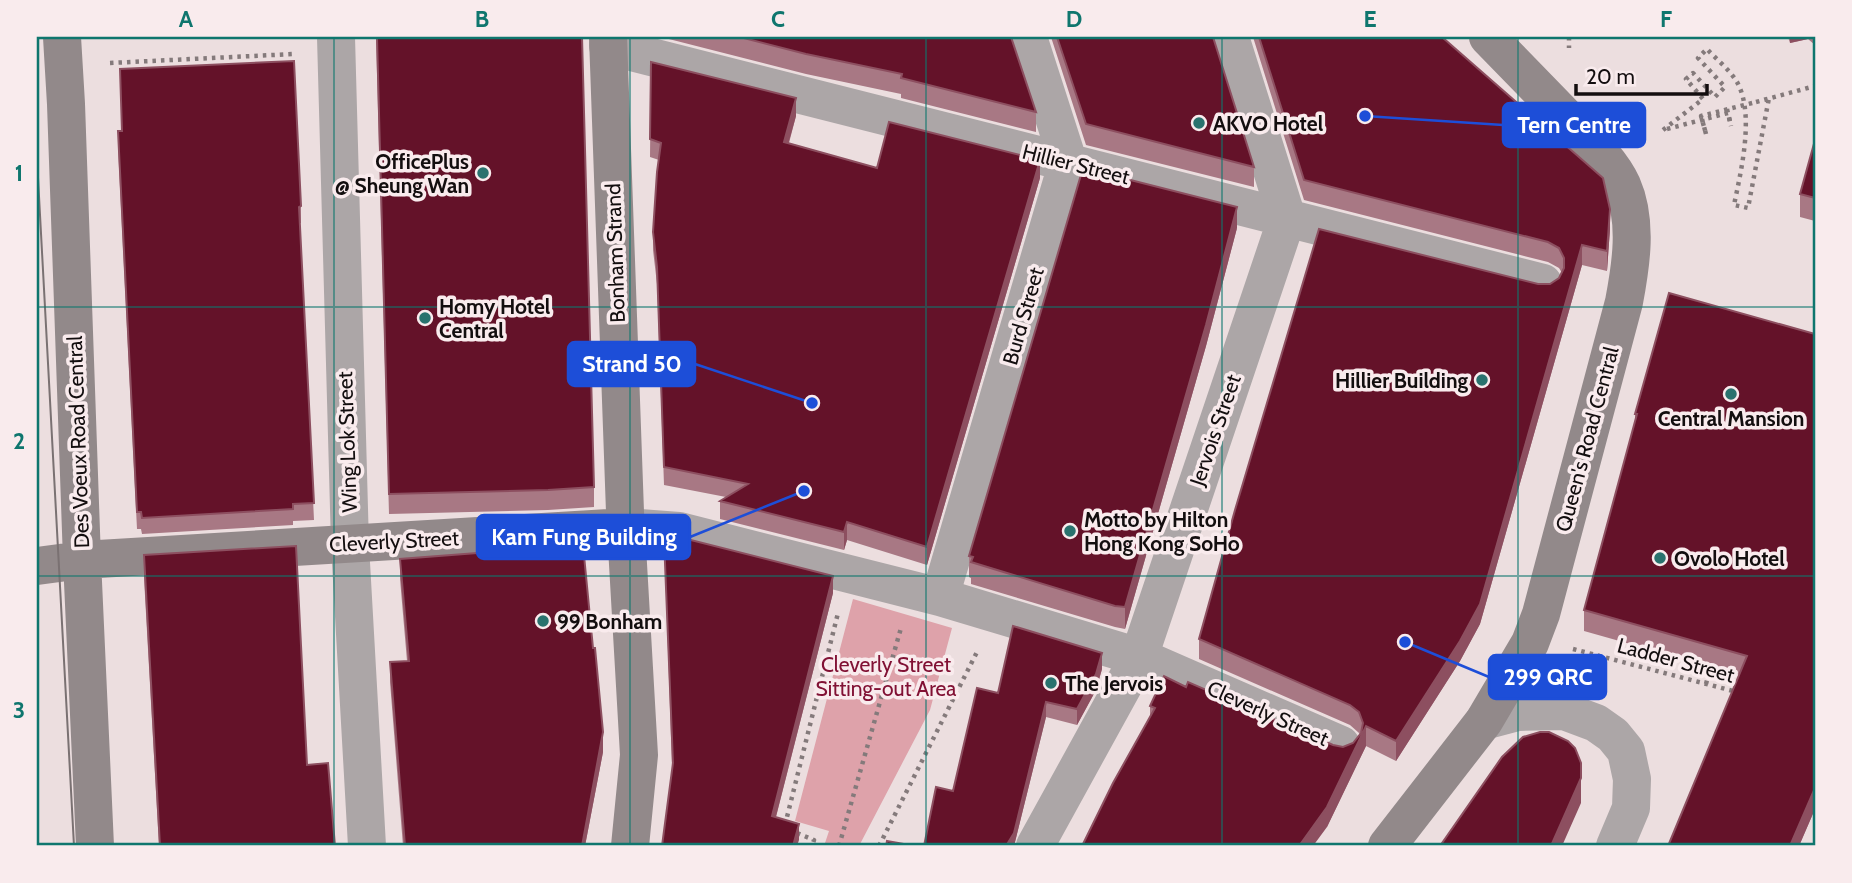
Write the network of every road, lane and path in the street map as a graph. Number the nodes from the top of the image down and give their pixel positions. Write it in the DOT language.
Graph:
graph roads {
  1 [pos="60,37"];
  2 [pos="336,37"];
  3 [pos="1028,37"];
  4 [pos="1230,37"];
  5 [pos="1488,37"];
  6 [pos="1569,37"];
  7 [pos="37,41"];
  8 [pos="608,41"];
  9 [pos="1569,48"];
  10 [pos="1815,86"];
  11 [pos="1769,98"];
  12 [pos="1745,106"];
  13 [pos="1728,110"];
  14 [pos="1703,120"];
  15 [pos="1068,161"];
  16 [pos="1287,218"];
  17 [pos="1543,283"];
  18 [pos="626,527"];
  19 [pos="350,545"];
  20 [pos="82,560"];
  21 [pos="37,566"];
  22 [pos="926,593"];
  23 [pos="841,601"];
  24 [pos="984,639"];
  25 [pos="1568,648"];
  26 [pos="1139,657"];
  27 [pos="1713,658"];
  28 [pos="1706,684"];
  29 [pos="1746,695"];
  30 [pos="1484,721"];
  31 [pos="1341,745"];
  32 [pos="95,846"];
  33 [pos="368,846"];
  34 [pos="629,846"];
  35 [pos="812,846"];
  36 [pos="839,846"];
  37 [pos="879,846"];
  38 [pos="1035,846"];
  39 [pos="1387,846"];
  40 [pos="1615,846"];
  1 -- 7 [label="street"];
  1 -- 20 [label="street, Des Voeux Road Central"];
  2 -- 19 [label="street, Wing Lok Street"];
  3 -- 15 [label="street"];
  4 -- 16 [label="street"];
  5 -- 30 [label="street, Queen's Road Central"];
  6 -- 9 [label="path"];
  8 -- 15 [label="street, Hillier Street"];
  8 -- 18 [label="street, Bonham Strand"];
  10 -- 11 [label="path"];
  11 -- 12 [label="path"];
  11 -- 13 [label="path, bridge"];
  12 -- 13 [label="path, bridge"];
  12 -- 14 [label="path"];
  13 -- 14 [label="path, bridge"];
  13 -- 14 [label="path, bridge"];
  15 -- 16 [label="street, Hillier Street"];
  15 -- 22 [label="street, Burd Street"];
  16 -- 17 [label="street, Hillier Street"];
  16 -- 26 [label="street, Jervois Street"];
  18 -- 19 [label="street, Cleverly Street"];
  18 -- 22 [label="street, Cleverly Street"];
  18 -- 34 [label="street, Bonham Strand"];
  19 -- 20 [label="street, Cleverly Street"];
  19 -- 33 [label="street, Wing Lok Street"];
  20 -- 21 [label="street, Cleverly Street"];
  20 -- 32 [label="street, Des Voeux Road Central"];
  22 -- 26 [label="street, Cleverly Street"];
  22 -- 36 [label="path"];
  23 -- 35 [label="path"];
  24 -- 37 [label="path"];
  25 -- 28 [label="path, Ladder Street"];
  26 -- 31 [label="street, Cleverly Street"];
  26 -- 38 [label="street, Jervois Street"];
  27 -- 28 [label="path"];
  28 -- 29 [label="path, Ladder Street"];
  30 -- 39 [label="street, Queen's Road Central"];
  30 -- 40 [label="street"];
}
